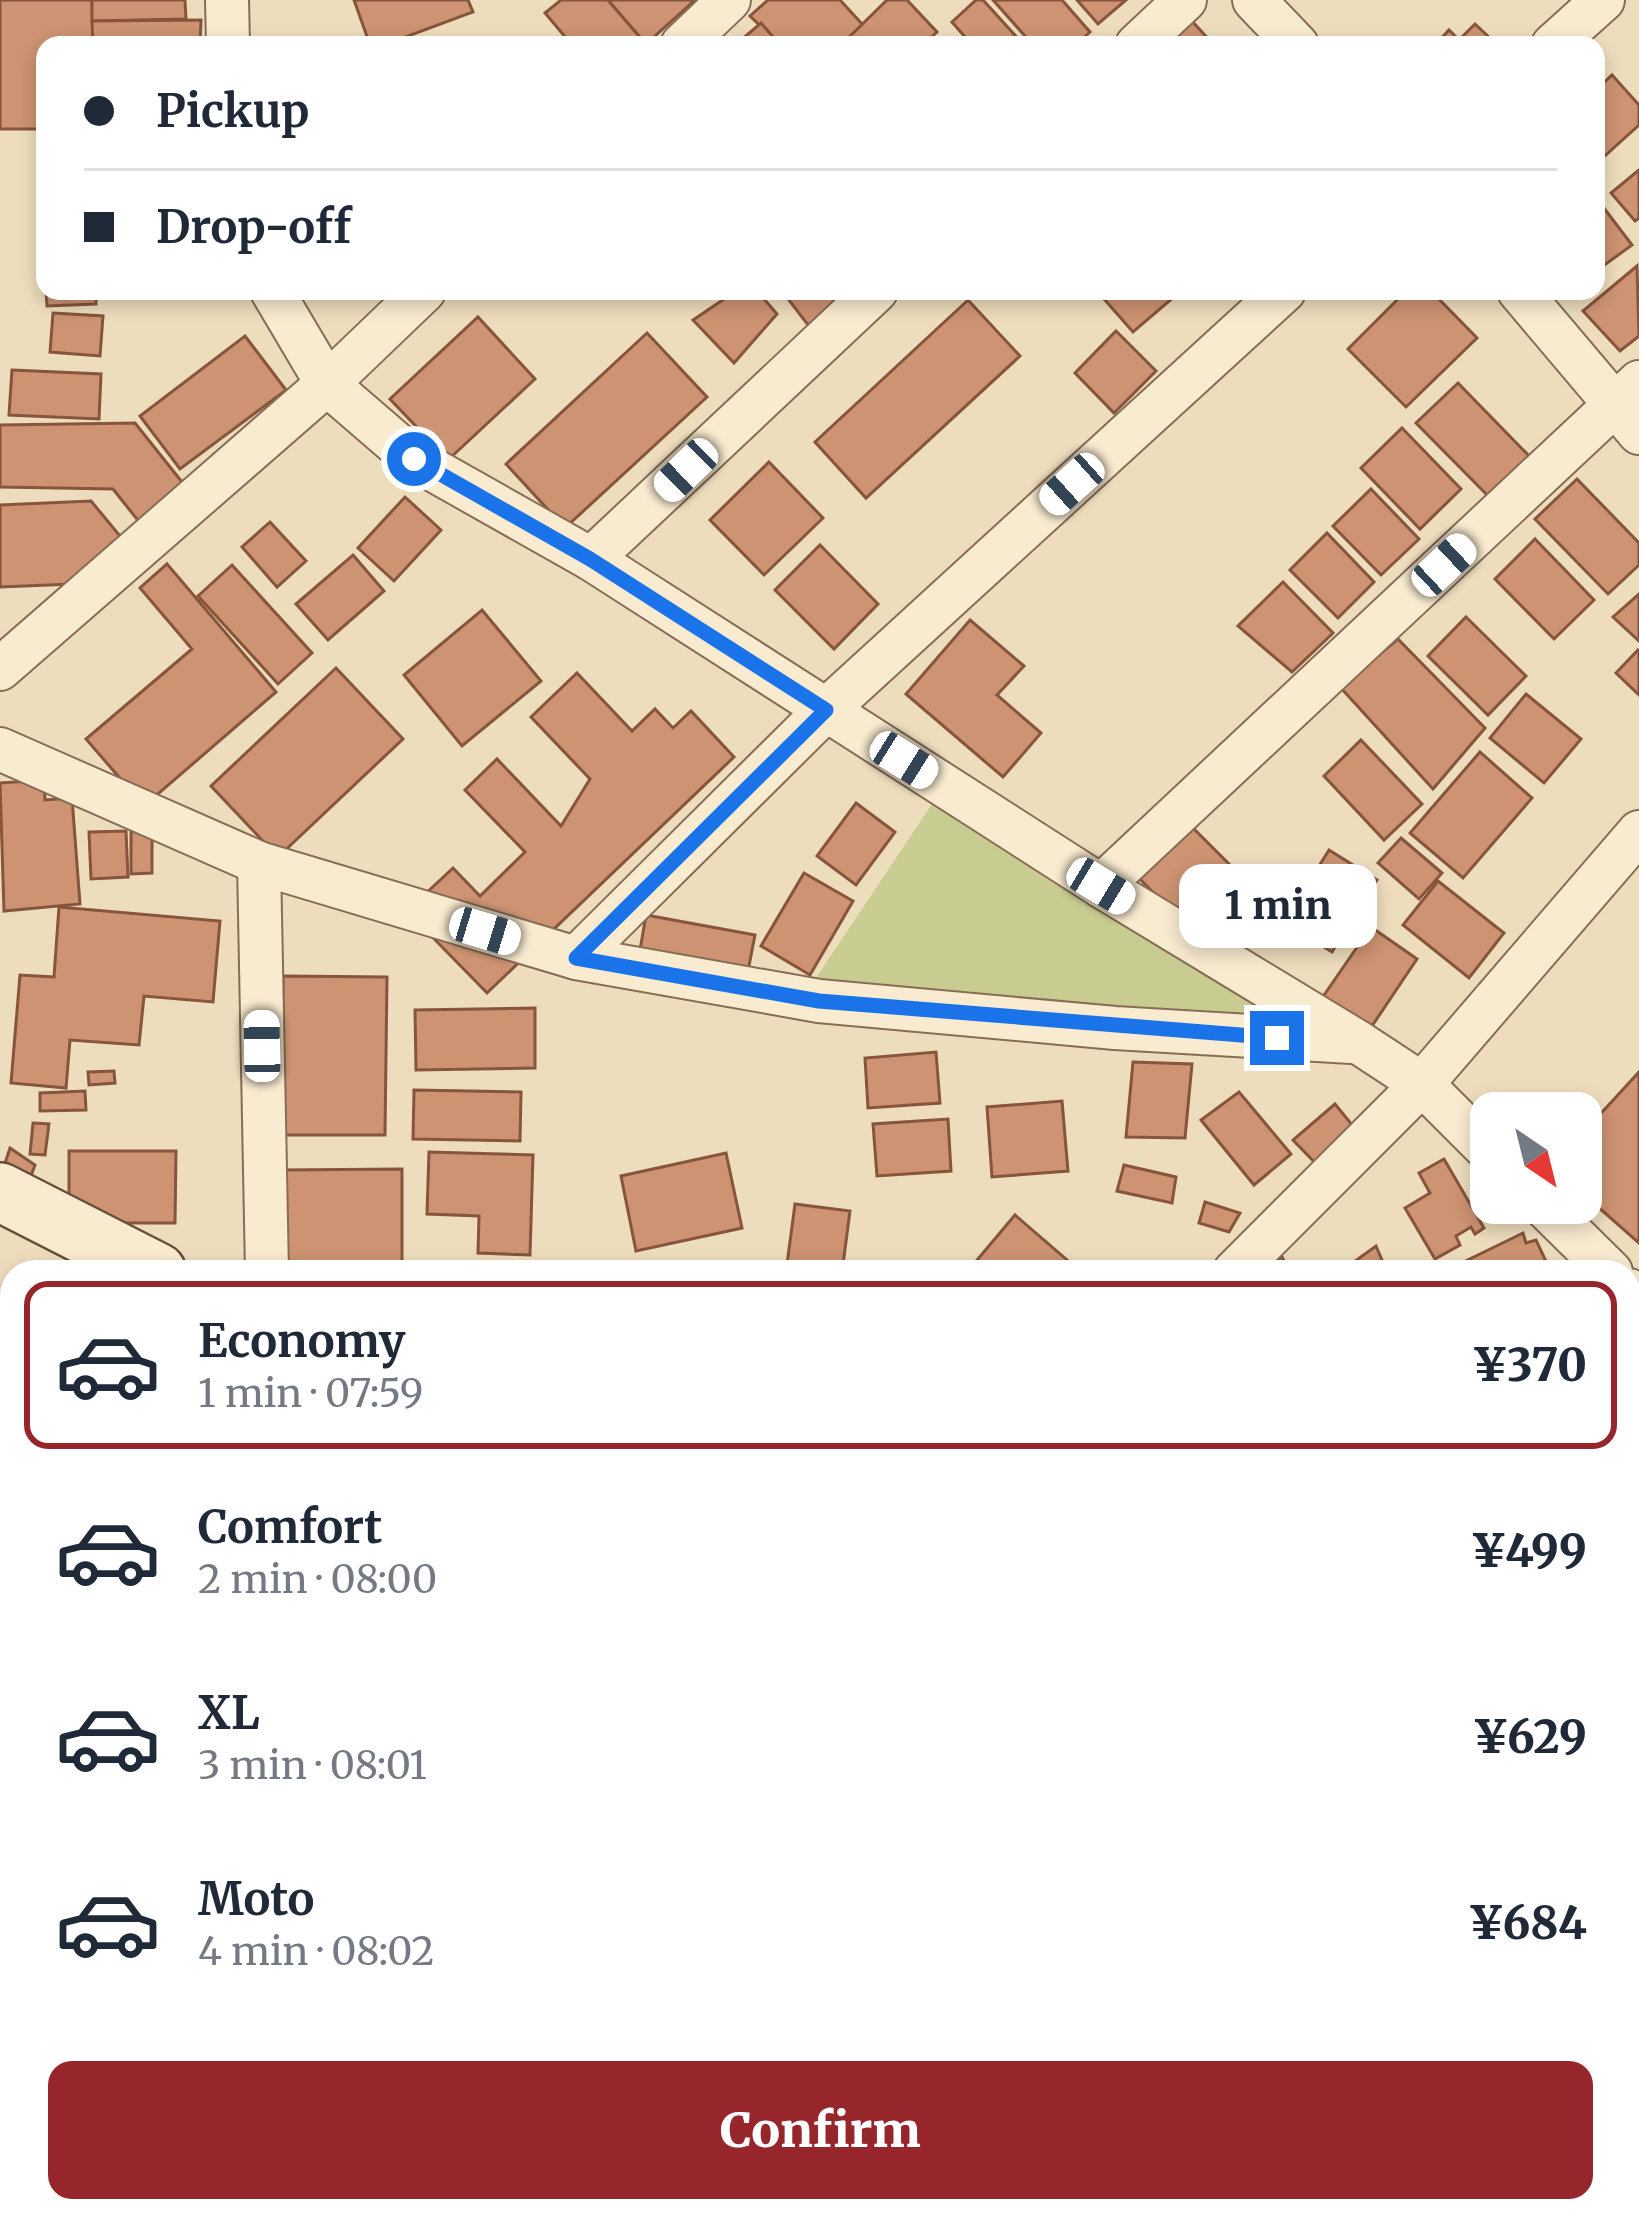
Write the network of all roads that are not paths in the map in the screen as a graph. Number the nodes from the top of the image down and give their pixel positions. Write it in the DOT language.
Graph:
graph roads {
  1 [pos="226,0"];
  2 [pos="729,0"];
  3 [pos="1185,0"];
  4 [pos="1254,0"];
  5 [pos="1603,0"];
  6 [pos="228,36"];
  7 [pos="691,36"];
  8 [pos="1147,36"];
  9 [pos="1288,36"];
  10 [pos="1563,36"];
  11 [pos="277,300"];
  12 [pos="415,300"];
  13 [pos="866,300"];
  14 [pos="1274,300"];
  15 [pos="1528,300"];
  16 [pos="327,384"];
  17 [pos="1631,407"];
  18 [pos="590,559"];
  19 [pos="0,668"];
  20 [pos="826,710"];
  21 [pos="0,748"];
  22 [pos="1639,832"];
  23 [pos="259,863"];
  24 [pos="1101,886"];
  25 [pos="576,958"];
  26 [pos="1358,1042"];
  27 [pos="1422,1084"];
  28 [pos="1470,1132"];
  29 [pos="0,1192"];
  30 [pos="1562,1224"];
  31 [pos="133,1260"];
  32 [pos="267,1260"];
  33 [pos="1246,1260"];
  34 [pos="1599,1260"];
  1 -- 6 [label="street"];
  2 -- 7 [label="street"];
  3 -- 8 [label="street"];
  4 -- 9 [label="street"];
  5 -- 10 [label="street"];
  11 -- 16 [label="street"];
  12 -- 16 [label="street"];
  13 -- 18 [label="street"];
  14 -- 20 [label="street"];
  15 -- 17 [label="street"];
  16 -- 18 [label="street"];
  16 -- 19 [label="street"];
  17 -- 24 [label="street"];
  18 -- 20 [label="street"];
  20 -- 24 [label="street"];
  20 -- 25 [label="street"];
  21 -- 23 [label="street"];
  22 -- 27 [label="street"];
  23 -- 25 [label="street"];
  23 -- 32 [label="street"];
  24 -- 26 [label="street"];
  25 -- 26 [label="street"];
  26 -- 27 [label="street"];
  27 -- 28 [label="street"];
  27 -- 33 [label="street"];
  29 -- 31 [label="main road"];
  30 -- 34 [label="street"];
}
